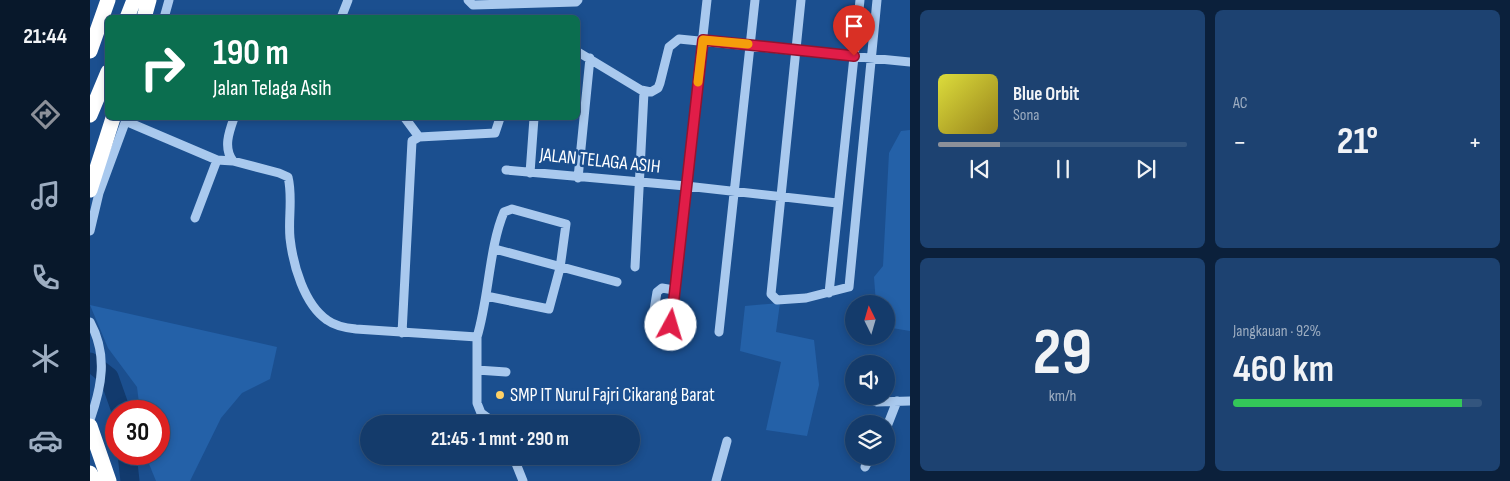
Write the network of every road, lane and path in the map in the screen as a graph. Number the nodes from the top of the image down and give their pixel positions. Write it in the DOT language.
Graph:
graph roads {
  1 [pos="108,0"];
  2 [pos="134,0"];
  3 [pos="149,0"];
  4 [pos="169,0"];
  5 [pos="348,0"];
  6 [pos="468,0"];
  7 [pos="578,0"];
  8 [pos="707,0"];
  9 [pos="755,0"];
  10 [pos="801,0"];
  11 [pos="860,0"];
  12 [pos="876,0"];
  13 [pos="545,1"];
  14 [pos="129,15"];
  15 [pos="145,15"];
  16 [pos="165,15"];
  17 [pos="342,15"];
  18 [pos="703,40"];
  19 [pos="750,45"];
  20 [pos="795,50"];
  21 [pos="90,51"];
  22 [pos="580,53"];
  23 [pos="854,56"];
  24 [pos="590,58"];
  25 [pos="870,58"];
  26 [pos="910,62"];
  27 [pos="105,79"];
  28 [pos="644,92"];
  29 [pos="90,115"];
  30 [pos="121,120"];
  31 [pos="121,120"];
  32 [pos="127,120"];
  33 [pos="233,120"];
  34 [pos="406,120"];
  35 [pos="499,120"];
  36 [pos="534,120"];
  37 [pos="419,137"];
  38 [pos="217,160"];
  39 [pos="233,161"];
  40 [pos="506,170"];
  41 [pos="530,173"];
  42 [pos="578,178"];
  43 [pos="638,182"];
  44 [pos="686,186"];
  45 [pos="90,190"];
  46 [pos="734,193"];
  47 [pos="782,197"];
  48 [pos="837,203"];
  49 [pos="195,218"];
  50 [pos="90,231"];
  51 [pos="495,249"];
  52 [pos="635,267"];
  53 [pos="560,268"];
  54 [pos="617,282"];
  55 [pos="674,290"];
  56 [pos="829,293"];
  57 [pos="486,296"];
  58 [pos="90,322"];
  59 [pos="719,332"];
  60 [pos="402,333"];
  61 [pos="477,336"];
  62 [pos="478,370"];
  63 [pos="506,372"];
  64 [pos="897,401"];
  65 [pos="910,401"];
  66 [pos="483,415"];
  67 [pos="892,415"];
  68 [pos="90,420"];
  69 [pos="90,426"];
  70 [pos="727,441"];
  71 [pos="516,465"];
  72 [pos="90,473"];
  73 [pos="103,479"];
  74 [pos="521,480"];
  75 [pos="716,481"];
  1 -- 21 [label="highway"];
  2 -- 14 [label="highway"];
  3 -- 15 [label="highway"];
  4 -- 16 [label="street"];
  5 -- 17 [label="street"];
  6 -- 13 [label="street"];
  7 -- 13 [label="street"];
  8 -- 18 [label="street"];
  9 -- 19 [label="street"];
  10 -- 20 [label="street"];
  11 -- 23 [label="street"];
  12 -- 25 [label="street"];
  18 -- 19 [label="street"];
  18 -- 28 [label="street"];
  18 -- 44 [label="street"];
  19 -- 20 [label="street"];
  19 -- 46 [label="street"];
  20 -- 23 [label="street"];
  20 -- 47 [label="street"];
  22 -- 24 [label="street"];
  23 -- 25 [label="street"];
  23 -- 48 [label="street"];
  24 -- 28 [label="street"];
  24 -- 42 [label="street"];
  25 -- 26 [label="street"];
  25 -- 56 [label="street"];
  27 -- 29 [label="highway"];
  28 -- 43 [label="street"];
  30 -- 45 [label="highway"];
  31 -- 50 [label="street"];
  32 -- 38 [label="street"];
  33 -- 39 [label="street"];
  34 -- 37 [label="street"];
  35 -- 37 [label="street"];
  36 -- 41 [label="street, JALAN TELAGA ASIH"];
  37 -- 60 [label="street"];
  38 -- 39 [label="street"];
  38 -- 49 [label="street"];
  39 -- 60 [label="street"];
  40 -- 41 [label="street"];
  41 -- 42 [label="street, JALAN TELAGA ASIH"];
  42 -- 43 [label="street, JALAN TELAGA ASIH"];
  43 -- 44 [label="street, JALAN TELAGA ASIH"];
  43 -- 52 [label="street"];
  44 -- 46 [label="street, JALAN TELAGA ASIH"];
  44 -- 55 [label="street"];
  46 -- 47 [label="street, JALAN TELAGA ASIH"];
  46 -- 59 [label="street"];
  47 -- 48 [label="street, JALAN TELAGA ASIH"];
  47 -- 56 [label="street"];
  48 -- 56 [label="street"];
  51 -- 53 [label="street"];
  51 -- 53 [label="street"];
  51 -- 57 [label="street"];
  53 -- 54 [label="street"];
  53 -- 57 [label="street"];
  57 -- 61 [label="street"];
  58 -- 68 [label="street"];
  60 -- 61 [label="street"];
  61 -- 62 [label="street"];
  62 -- 63 [label="street"];
  62 -- 66 [label="street"];
  64 -- 65 [label="street"];
  64 -- 67 [label="street"];
  69 -- 73 [label="highway"];
  70 -- 75 [label="street"];
  71 -- 74 [label="street"];
  72 -- 73 [label="highway"];
}
